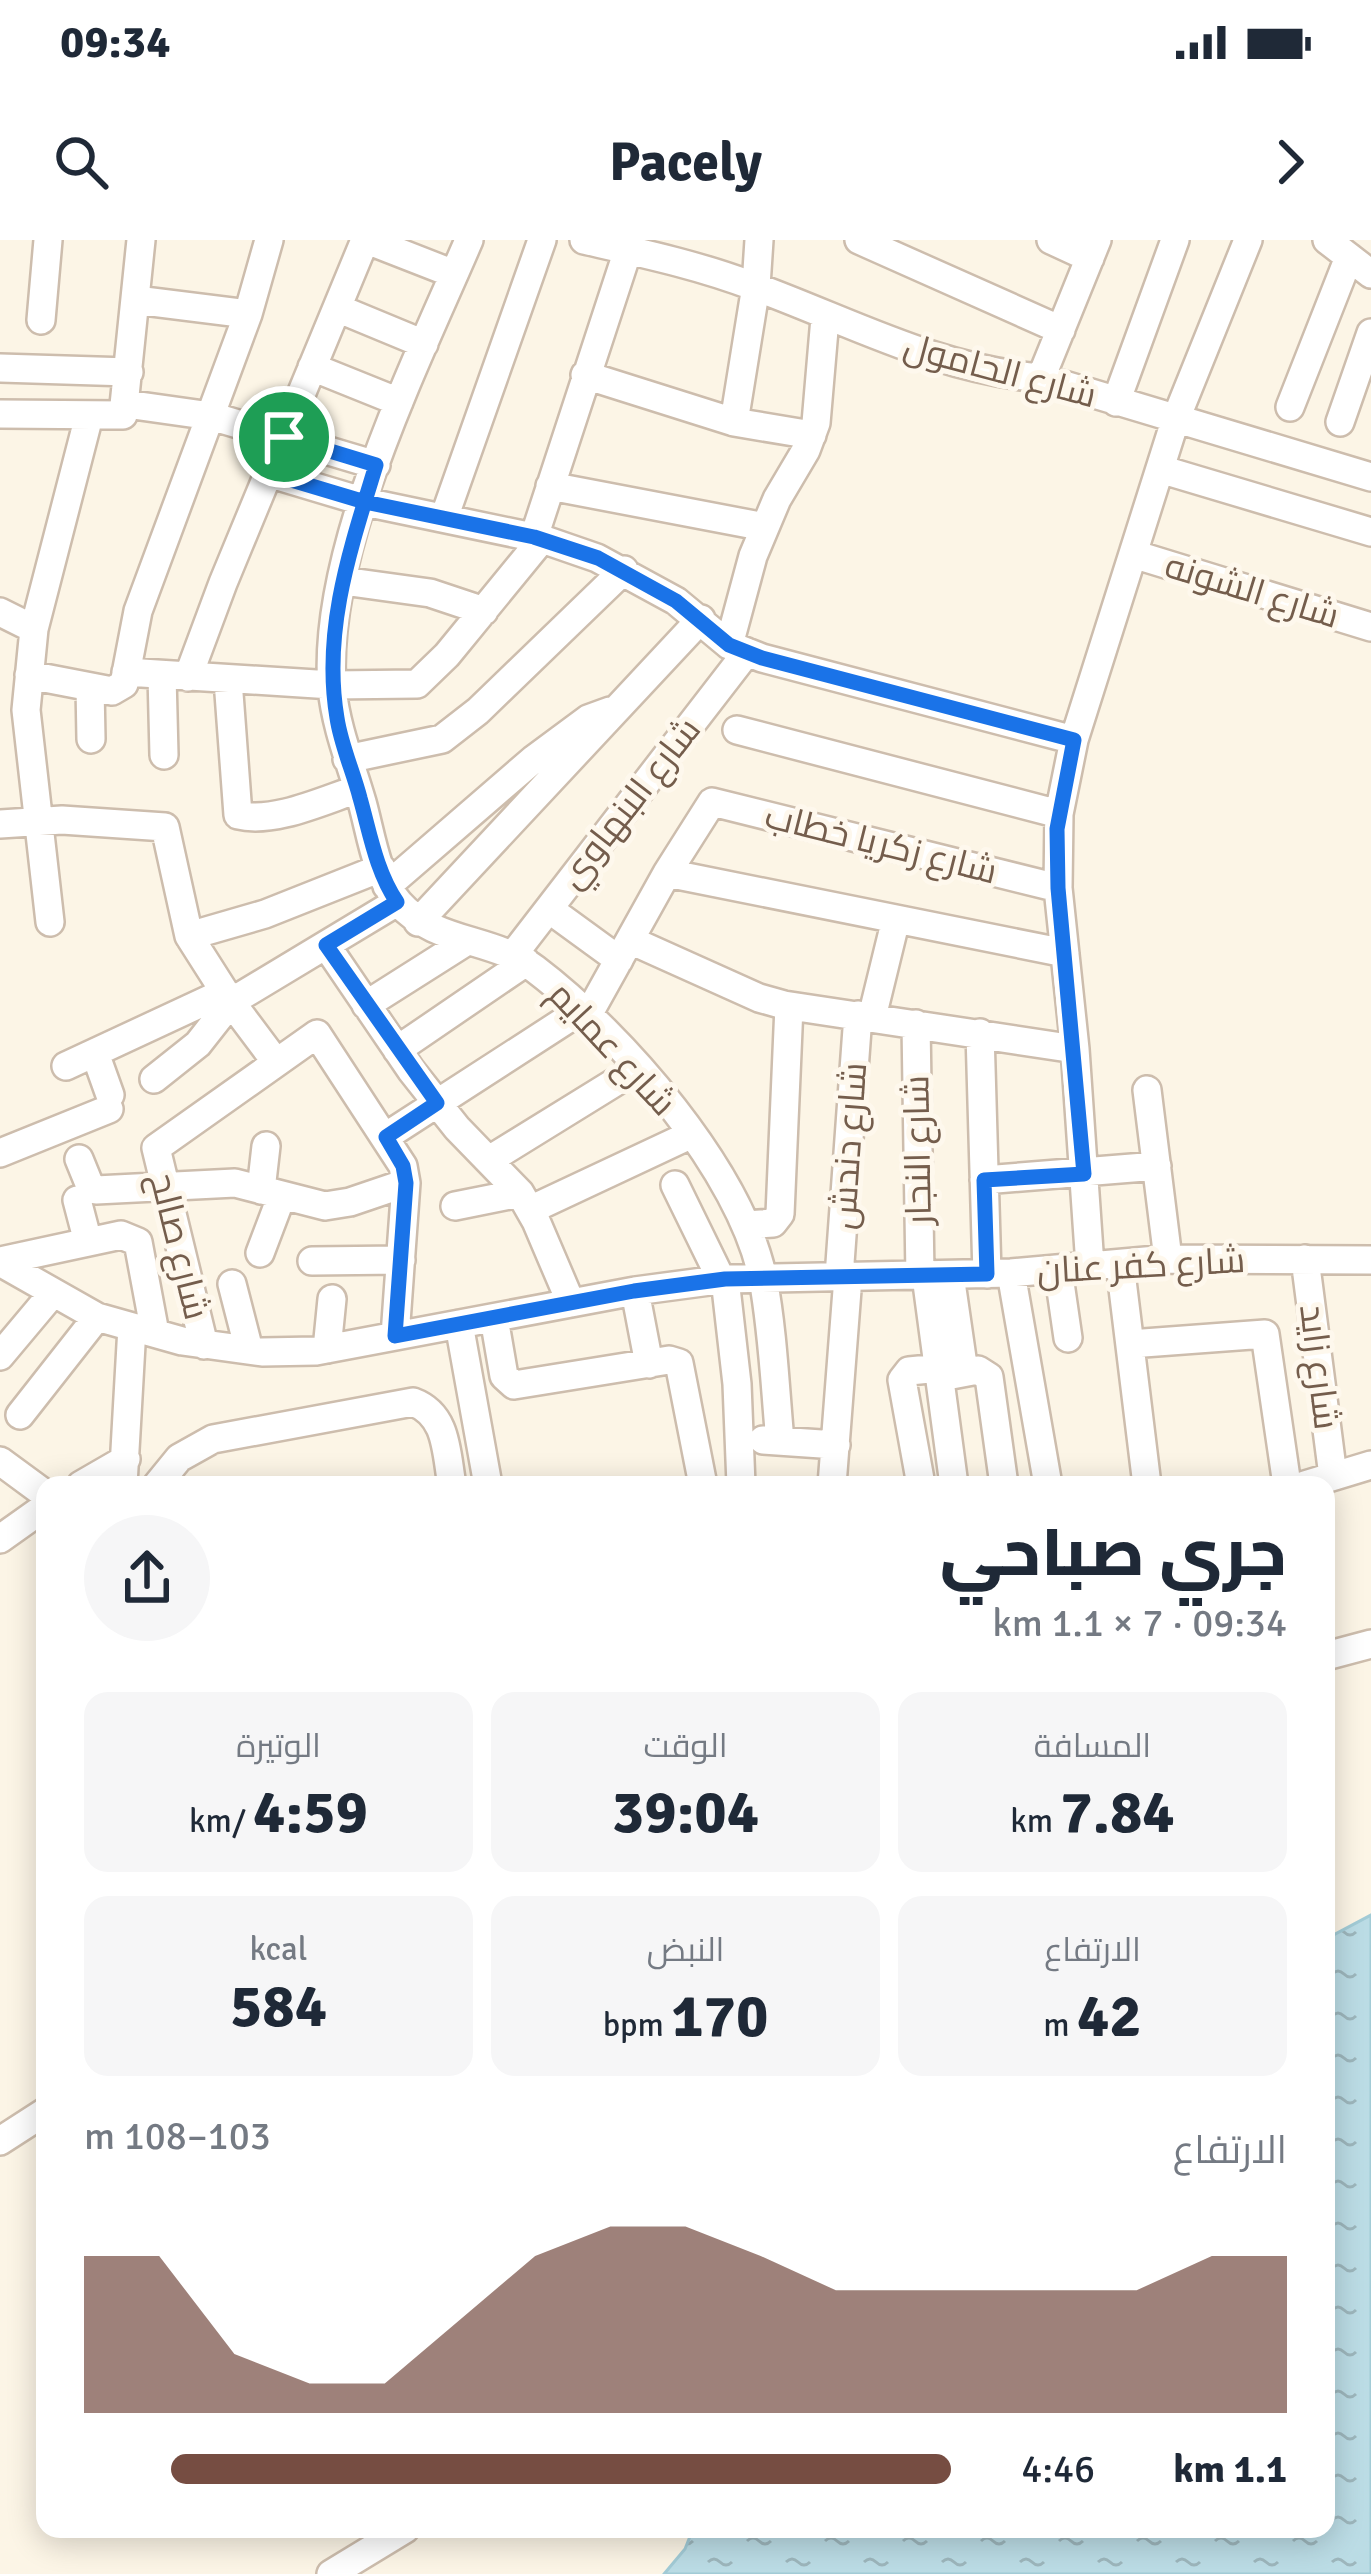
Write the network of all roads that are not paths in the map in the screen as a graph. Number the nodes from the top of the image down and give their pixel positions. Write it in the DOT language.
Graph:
graph roads {
  1 [pos="48,240"];
  2 [pos="141,240"];
  3 [pos="269,240"];
  4 [pos="366,240"];
  5 [pos="469,240"];
  6 [pos="542,240"];
  7 [pos="584,240"];
  8 [pos="759,240"];
  9 [pos="859,240"];
  10 [pos="1052,240"];
  11 [pos="1174,240"];
  12 [pos="1248,240"];
  13 [pos="667,249"];
  14 [pos="1093,249"];
  15 [pos="628,250"];
  16 [pos="1347,253"];
  17 [pos="454,274"];
  18 [pos="756,286"];
  19 [pos="136,300"];
  20 [pos="337,308"];
  21 [pos="248,314"];
  22 [pos="826,318"];
  23 [pos="40,320"];
  24 [pos="1061,330"];
  25 [pos="1371,333"];
  26 [pos="424,344"];
  27 [pos="312,367"];
  28 [pos="0,368"];
  29 [pos="129,372"];
  30 [pos="585,375"];
  31 [pos="1041,378"];
  32 [pos="399,402"];
  33 [pos="1116,402"];
  34 [pos="1290,407"];
  35 [pos="124,409"];
  36 [pos="0,414"];
  37 [pos="89,416"];
  38 [pos="211,416"];
  39 [pos="1174,421"];
  40 [pos="734,422"];
  41 [pos="1340,422"];
  42 [pos="812,435"];
  43 [pos="284,437"];
  44 [pos="376,465"];
  45 [pos="1160,469"];
  46 [pos="268,473"];
  47 [pos="1371,477"];
  48 [pos="550,486"];
  49 [pos="365,502"];
  50 [pos="444,518"];
  51 [pos="765,527"];
  52 [pos="1371,532"];
  53 [pos="538,538"];
  54 [pos="1133,554"];
  55 [pos="624,570"];
  56 [pos="343,581"];
  57 [pos="484,611"];
  58 [pos="0,612"];
  59 [pos="701,619"];
  60 [pos="1371,627"];
  61 [pos="34,629"];
  62 [pos="738,648"];
  63 [pos="126,672"];
  64 [pos="29,675"];
  65 [pos="175,676"];
  66 [pos="227,680"];
  67 [pos="332,685"];
  68 [pos="90,687"];
  69 [pos="614,710"];
  70 [pos="737,730"];
  71 [pos="91,739"];
  72 [pos="1074,740"];
  73 [pos="164,754"];
  74 [pos="347,759"];
  75 [pos="358,789"];
  76 [pos="1059,814"];
  77 [pos="37,820"];
  78 [pos="0,824"];
  79 [pos="668,873"];
  80 [pos="388,885"];
  81 [pos="1058,888"];
  82 [pos="549,909"];
  83 [pos="896,920"];
  84 [pos="50,922"];
  85 [pos="418,922"];
  86 [pos="189,936"];
  87 [pos="467,941"];
  88 [pos="326,945"];
  89 [pos="624,950"];
  90 [pos="1065,953"];
  91 [pos="519,959"];
  92 [pos="228,997"];
  93 [pos="366,1005"];
  94 [pos="789,1006"];
  95 [pos="586,1012"];
  96 [pos="865,1016"];
  97 [pos="916,1024"];
  98 [pos="980,1033"];
  99 [pos="1075,1049"];
  100 [pos="398,1050"];
  101 [pos="95,1053"];
  102 [pos="277,1062"];
  103 [pos="67,1066"];
  104 [pos="638,1068"];
  105 [pos="154,1079"];
  106 [pos="1148,1090"];
  107 [pos="437,1103"];
  108 [pos="692,1134"];
  109 [pos="386,1137"];
  110 [pos="266,1146"];
  111 [pos="0,1153"];
  112 [pos="79,1159"];
  113 [pos="489,1160"];
  114 [pos="1157,1166"];
  115 [pos="1084,1174"];
  116 [pos="984,1180"];
  117 [pos="406,1183"];
  118 [pos="675,1185"];
  119 [pos="166,1187"];
  120 [pos="271,1193"];
  121 [pos="77,1200"];
  122 [pos="525,1202"];
  123 [pos="455,1206"];
  124 [pos="746,1225"];
  125 [pos="88,1242"];
  126 [pos="260,1253"];
  127 [pos="1168,1259"];
  128 [pos="1306,1259"];
  129 [pos="1371,1260"];
  130 [pos="312,1261"];
  131 [pos="400,1261"];
  132 [pos="1120,1264"];
  133 [pos="1,1266"];
  134 [pos="1090,1266"];
  135 [pos="1058,1269"];
  136 [pos="999,1274"];
  137 [pos="932,1276"];
  138 [pos="843,1277"];
  139 [pos="763,1278"];
  140 [pos="723,1279"];
  141 [pos="232,1284"];
  142 [pos="634,1291"];
  143 [pos="52,1294"];
  144 [pos="332,1300"];
  145 [pos="571,1303"];
  146 [pos="97,1317"];
  147 [pos="494,1318"];
  148 [pos="459,1324"];
  149 [pos="143,1330"];
  150 [pos="395,1336"];
  151 [pos="1068,1338"];
  152 [pos="1130,1344"];
  153 [pos="204,1345"];
  154 [pos="328,1348"];
  155 [pos="249,1350"];
  156 [pos="0,1357"];
  157 [pos="649,1364"];
  158 [pos="948,1373"];
  159 [pos="20,1414"];
  160 [pos="741,1438"];
  161 [pos="780,1442"];
  162 [pos="836,1445"];
  163 [pos="0,1462"];
  164 [pos="1371,1465"];
  165 [pos="124,1472"];
  166 [pos="164,1476"];
  167 [pos="450,1476"];
  168 [pos="486,1476"];
  169 [pos="701,1476"];
  170 [pos="741,1476"];
  171 [pos="833,1476"];
  172 [pos="919,1476"];
  173 [pos="954,1476"];
  174 [pos="1003,1476"];
  175 [pos="1046,1476"];
  176 [pos="1146,1476"];
  177 [pos="1286,1476"];
  178 [pos="1333,1476"];
  179 [pos="36,1488"];
  180 [pos="36,1513"];
  181 [pos="3,1533"];
  182 [pos="1371,1644"];
  183 [pos="1335,1654"];
  184 [pos="36,2118"];
  185 [pos="0,2141"];
  186 [pos="390,2538"];
  187 [pos="331,2574"];
  1 -- 23 [label="street"];
  2 -- 19 [label="street"];
  3 -- 21 [label="street"];
  4 -- 17 [label="street"];
  4 -- 20 [label="street"];
  5 -- 17 [label="street"];
  6 -- 50 [label="street"];
  7 -- 15 [label="street, شارع الحامول"];
  8 -- 18 [label="street"];
  9 -- 24 [label="street"];
  10 -- 14 [label="street"];
  11 -- 33 [label="street"];
  12 -- 39 [label="street"];
  13 -- 15 [label="street, شارع الحامول"];
  13 -- 18 [label="street, شارع الحامول"];
  14 -- 24 [label="street"];
  15 -- 30 [label="street"];
  16 -- 34 [label="street"];
  17 -- 26 [label="street"];
  18 -- 22 [label="street, شارع الحامول"];
  18 -- 40 [label="street"];
  19 -- 21 [label="street"];
  19 -- 29 [label="street"];
  20 -- 26 [label="street"];
  20 -- 27 [label="street"];
  21 -- 38 [label="street"];
  22 -- 31 [label="street, شارع الحامول"];
  22 -- 42 [label="street"];
  24 -- 31 [label="street"];
  25 -- 41 [label="street"];
  26 -- 32 [label="street"];
  27 -- 32 [label="street"];
  27 -- 43 [label="street"];
  28 -- 29 [label="street"];
  29 -- 35 [label="street"];
  30 -- 40 [label="street"];
  30 -- 48 [label="street"];
  31 -- 33 [label="street, شارع الحامول"];
  32 -- 44 [label="street"];
  33 -- 39 [label="street, شارع الحامول"];
  35 -- 37 [label="street"];
  35 -- 38 [label="street"];
  36 -- 37 [label="street"];
  37 -- 61 [label="street"];
  38 -- 43 [label="street"];
  38 -- 63 [label="street"];
  39 -- 45 [label="street"];
  39 -- 47 [label="street, شارع الحامول"];
  40 -- 42 [label="street"];
  42 -- 51 [label="street"];
  43 -- 44 [label="street"];
  43 -- 46 [label="street"];
  44 -- 49 [label="street"];
  45 -- 52 [label="street"];
  45 -- 54 [label="street"];
  46 -- 49 [label="street"];
  46 -- 65 [label="street"];
  48 -- 51 [label="street"];
  48 -- 53 [label="street"];
  49 -- 50 [label="street"];
  49 -- 56 [label="street"];
  50 -- 53 [label="street"];
  51 -- 62 [label="street"];
  53 -- 55 [label="street"];
  53 -- 57 [label="street"];
  54 -- 60 [label="street, شارع الشونه"];
  54 -- 72 [label="street"];
  55 -- 59 [label="street"];
  55 -- 74 [label="street"];
  56 -- 57 [label="street"];
  56 -- 67 [label="street"];
  57 -- 67 [label="street"];
  58 -- 61 [label="street"];
  59 -- 62 [label="street"];
  59 -- 69 [label="street"];
  61 -- 64 [label="street"];
  62 -- 72 [label="street"];
  62 -- 82 [label="street, شارع البنهاوي"];
  63 -- 65 [label="street"];
  63 -- 68 [label="street"];
  64 -- 68 [label="street"];
  64 -- 77 [label="street"];
  65 -- 66 [label="street"];
  65 -- 73 [label="street"];
  66 -- 67 [label="street"];
  66 -- 75 [label="street"];
  67 -- 74 [label="street"];
  68 -- 71 [label="street"];
  69 -- 80 [label="street"];
  69 -- 85 [label="street"];
  70 -- 76 [label="street"];
  72 -- 76 [label="street"];
  74 -- 75 [label="street"];
  75 -- 80 [label="street"];
  76 -- 81 [label="street"];
  77 -- 78 [label="street"];
  77 -- 84 [label="street"];
  77 -- 86 [label="street"];
  79 -- 81 [label="street, شارع زكريا خطاب"];
  79 -- 83 [label="street"];
  79 -- 89 [label="street"];
  80 -- 85 [label="street, شارع عمايم"];
  80 -- 86 [label="street"];
  80 -- 88 [label="street"];
  81 -- 90 [label="street"];
  82 -- 89 [label="street"];
  82 -- 91 [label="street, شارع البنهاوي"];
  83 -- 90 [label="street"];
  83 -- 96 [label="street, شارع دندش"];
  85 -- 87 [label="street, شارع عمايم"];
  86 -- 92 [label="street"];
  87 -- 91 [label="street, شارع عمايم"];
  87 -- 93 [label="street"];
  88 -- 92 [label="street"];
  88 -- 93 [label="street"];
  89 -- 94 [label="street"];
  89 -- 95 [label="street"];
  90 -- 99 [label="street"];
  91 -- 95 [label="street, شارع عمايم"];
  91 -- 100 [label="street, شارع البنهاوي"];
  92 -- 101 [label="street"];
  92 -- 102 [label="street"];
  92 -- 105 [label="street"];
  93 -- 100 [label="street"];
  94 -- 96 [label="street"];
  94 -- 124 [label="street"];
  95 -- 104 [label="street, شارع عمايم"];
  95 -- 107 [label="street"];
  96 -- 97 [label="street"];
  96 -- 138 [label="street, شارع دندش"];
  97 -- 98 [label="street"];
  97 -- 137 [label="street, شارع النجار"];
  98 -- 99 [label="street"];
  98 -- 116 [label="street"];
  99 -- 115 [label="street"];
  100 -- 107 [label="street"];
  101 -- 103 [label="street"];
  101 -- 111 [label="street"];
  102 -- 109 [label="street"];
  102 -- 119 [label="street, شارع صالح"];
  104 -- 108 [label="street, شارع عمايم"];
  104 -- 113 [label="street"];
  106 -- 114 [label="street"];
  107 -- 109 [label="street"];
  107 -- 113 [label="street"];
  108 -- 122 [label="street"];
  108 -- 124 [label="street, شارع عمايم"];
  109 -- 117 [label="street"];
  110 -- 120 [label="street"];
  112 -- 119 [label="street"];
  113 -- 122 [label="street"];
  114 -- 115 [label="street"];
  114 -- 127 [label="street"];
  115 -- 116 [label="street"];
  115 -- 134 [label="street"];
  116 -- 136 [label="street"];
  117 -- 120 [label="street"];
  117 -- 131 [label="street"];
  118 -- 140 [label="street"];
  119 -- 120 [label="street"];
  119 -- 153 [label="street, شارع صالح"];
  120 -- 126 [label="street"];
  121 -- 125 [label="street"];
  122 -- 123 [label="street"];
  122 -- 145 [label="street"];
  124 -- 139 [label="street, شارع عمايم"];
  125 -- 133 [label="street"];
  125 -- 149 [label="street"];
  127 -- 128 [label="street, شارع كفر عنان"];
  127 -- 132 [label="street, شارع كفر عنان"];
  128 -- 129 [label="street, شارع كفر عنان"];
  128 -- 178 [label="street, شارع زايد"];
  130 -- 131 [label="street"];
  131 -- 150 [label="street"];
  132 -- 134 [label="street, شارع كفر عنان"];
  132 -- 152 [label="street"];
  133 -- 143 [label="street, شارع كفر عنان"];
  134 -- 135 [label="street, شارع كفر عنان"];
  135 -- 136 [label="street, شارع كفر عنان"];
  135 -- 151 [label="street"];
  136 -- 137 [label="street, شارع كفر عنان"];
  136 -- 175 [label="street"];
  137 -- 138 [label="street, شارع كفر عنان"];
  137 -- 158 [label="street, شارع النجار"];
  138 -- 139 [label="street, شارع كفر عنان"];
  138 -- 162 [label="street, شارع دندش"];
  139 -- 140 [label="street, شارع كفر عنان"];
  139 -- 161 [label="street, شارع عمايم"];
  140 -- 142 [label="street, شارع كفر عنان"];
  140 -- 160 [label="street"];
  141 -- 155 [label="street"];
  142 -- 145 [label="street, شارع كفر عنان"];
  142 -- 157 [label="street"];
  143 -- 146 [label="street, شارع كفر عنان"];
  143 -- 156 [label="street"];
  144 -- 154 [label="street"];
  145 -- 147 [label="street, شارع كفر عنان"];
  146 -- 149 [label="street, شارع كفر عنان"];
  146 -- 159 [label="street"];
  147 -- 148 [label="street, شارع كفر عنان"];
  147 -- 157 [label="street"];
  148 -- 150 [label="street, شارع كفر عنان"];
  148 -- 168 [label="street"];
  149 -- 153 [label="street, شارع كفر عنان"];
  149 -- 165 [label="street"];
  150 -- 154 [label="street, شارع كفر عنان"];
  152 -- 176 [label="street"];
  152 -- 177 [label="street"];
  153 -- 155 [label="street, شارع كفر عنان"];
  154 -- 155 [label="street, شارع كفر عنان"];
  157 -- 169 [label="street"];
  158 -- 172 [label="street"];
  158 -- 173 [label="street, شارع النجار"];
  158 -- 174 [label="street"];
  160 -- 161 [label="street"];
  160 -- 170 [label="street"];
  161 -- 162 [label="street"];
  162 -- 171 [label="street, شارع دندش"];
  163 -- 179 [label="street"];
  164 -- 178 [label="street"];
  166 -- 167 [label="street"];
  180 -- 181 [label="street"];
  182 -- 183 [label="street"];
  184 -- 185 [label="street"];
  186 -- 187 [label="street"];
}
